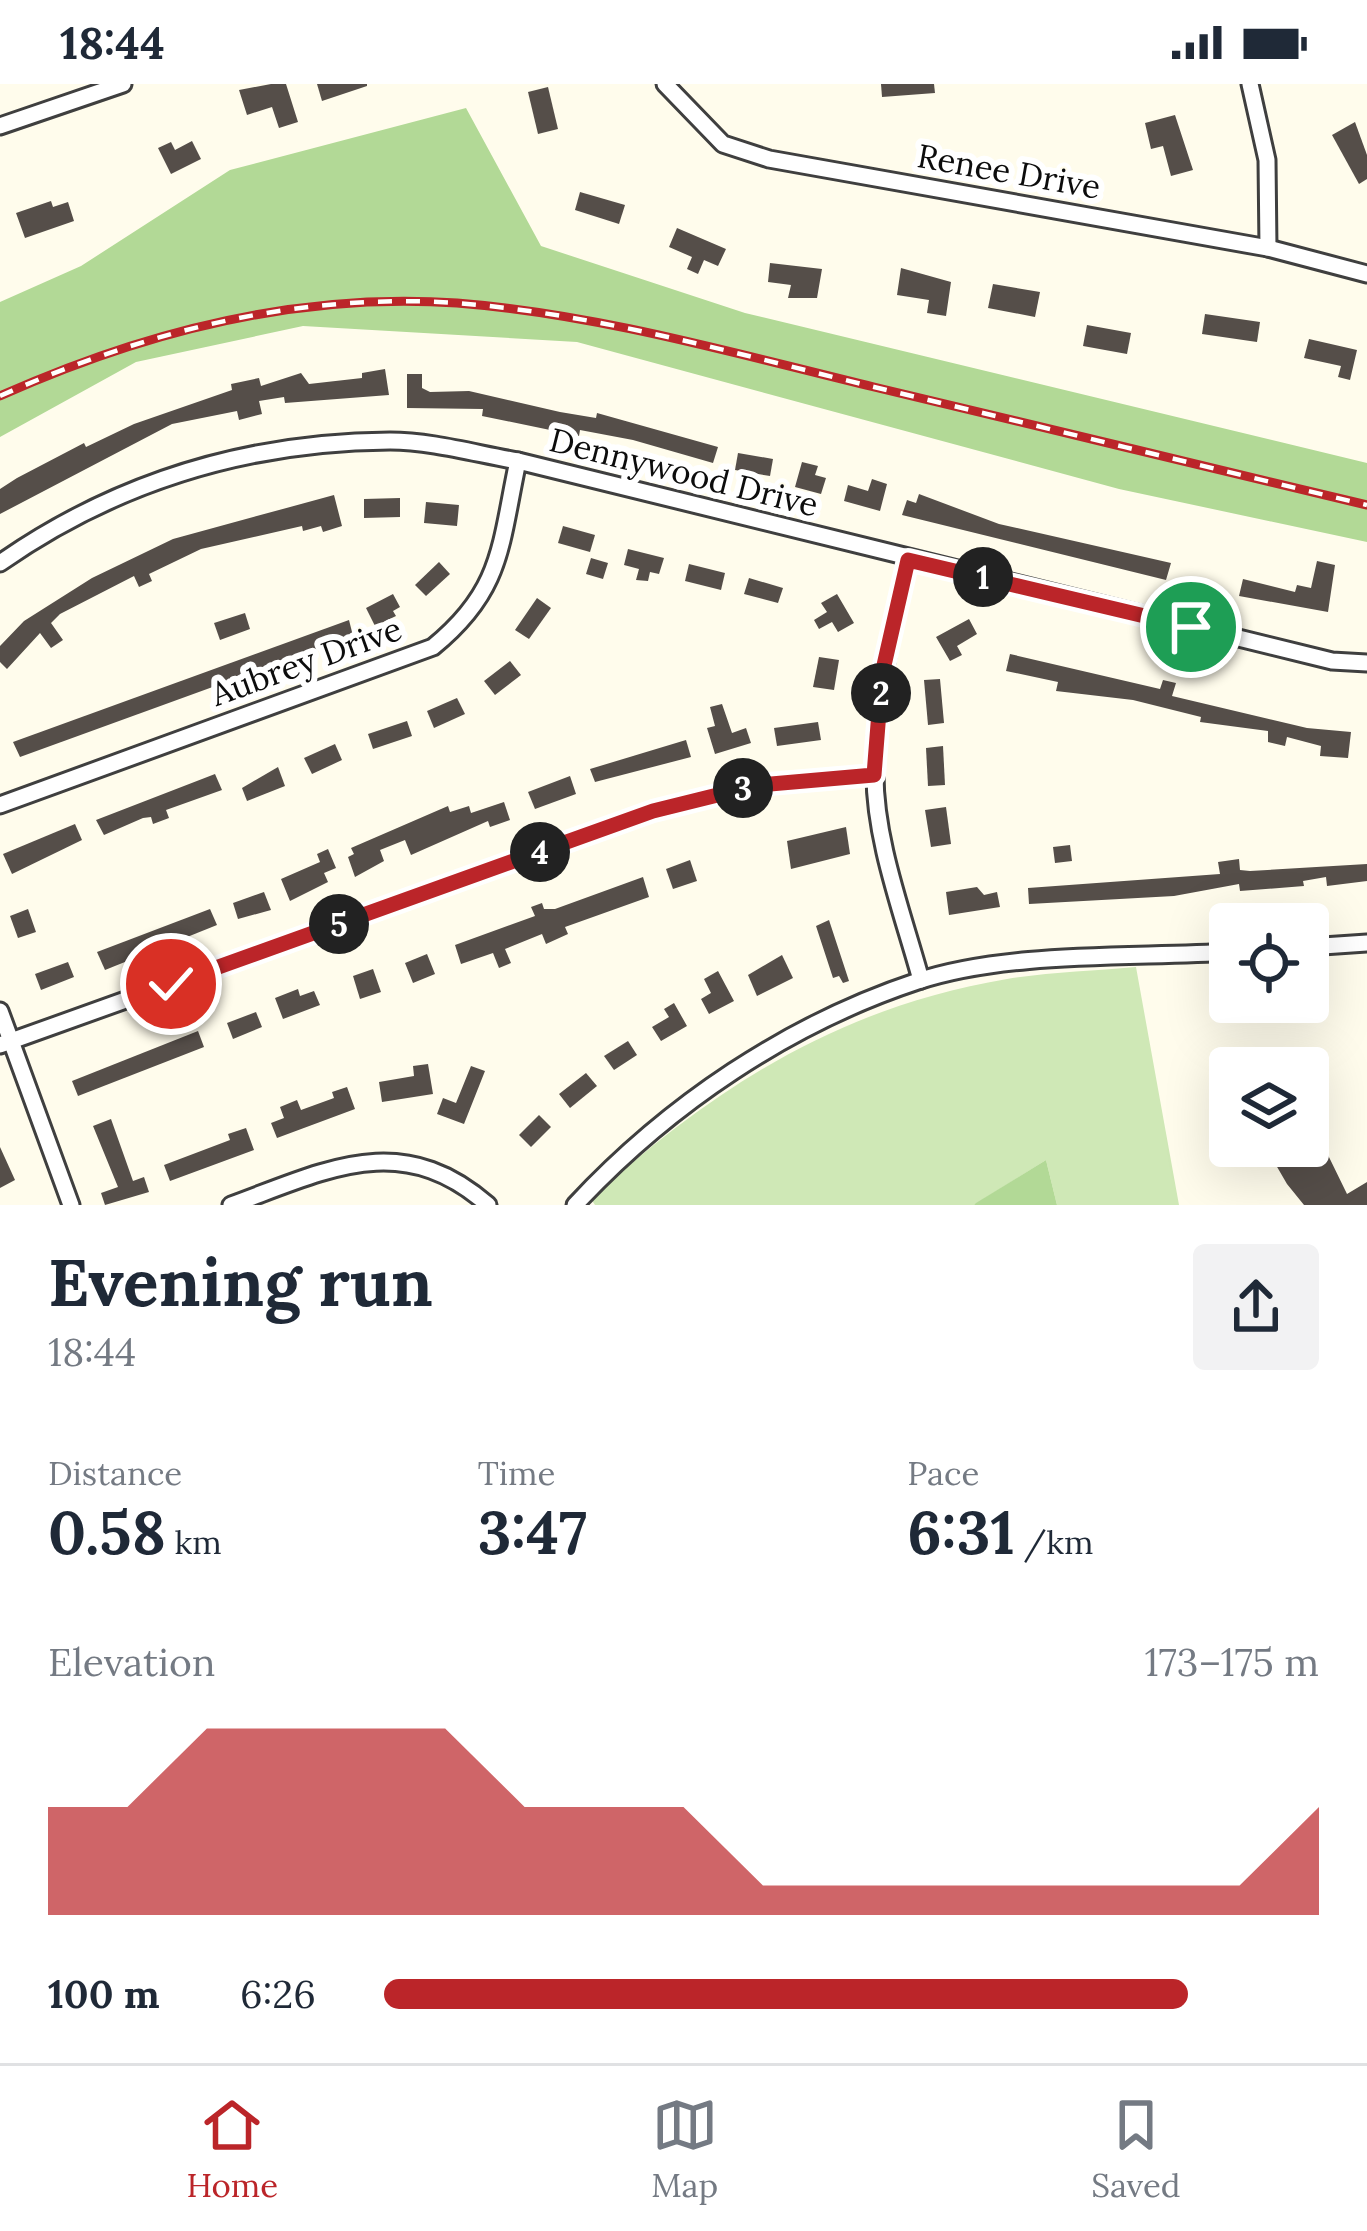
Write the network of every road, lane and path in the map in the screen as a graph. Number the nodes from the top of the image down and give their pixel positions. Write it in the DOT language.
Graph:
graph roads {
  1 [pos="123,84"];
  2 [pos="665,84"];
  3 [pos="1250,84"];
  4 [pos="0,126"];
  5 [pos="1268,248"];
  6 [pos="1367,274"];
  7 [pos="518,461"];
  8 [pos="908,560"];
  9 [pos="0,563"];
  10 [pos="1367,663"];
  11 [pos="874,775"];
  12 [pos="0,805"];
  13 [pos="1367,944"];
  14 [pos="1329,946"];
  15 [pos="1209,953"];
  16 [pos="921,980"];
  17 [pos="0,1011"];
  18 [pos="5,1043"];
  19 [pos="71,1205"];
  20 [pos="231,1205"];
  21 [pos="488,1205"];
  22 [pos="574,1205"];
  1 -- 4 [label="street"];
  2 -- 5 [label="street, Renee Drive"];
  3 -- 5 [label="street"];
  5 -- 6 [label="street, Renee Drive"];
  7 -- 8 [label="street, Dennywood Drive"];
  7 -- 9 [label="street, Dennywood Drive"];
  7 -- 12 [label="street, Aubrey Drive"];
  8 -- 10 [label="street, Dennywood Drive"];
  8 -- 11 [label="street"];
  11 -- 16 [label="street"];
  11 -- 18 [label="street"];
  13 -- 14 [label="street"];
  15 -- 16 [label="street"];
  16 -- 22 [label="street"];
  17 -- 18 [label="street"];
  18 -- 19 [label="street"];
  20 -- 21 [label="street"];
}
